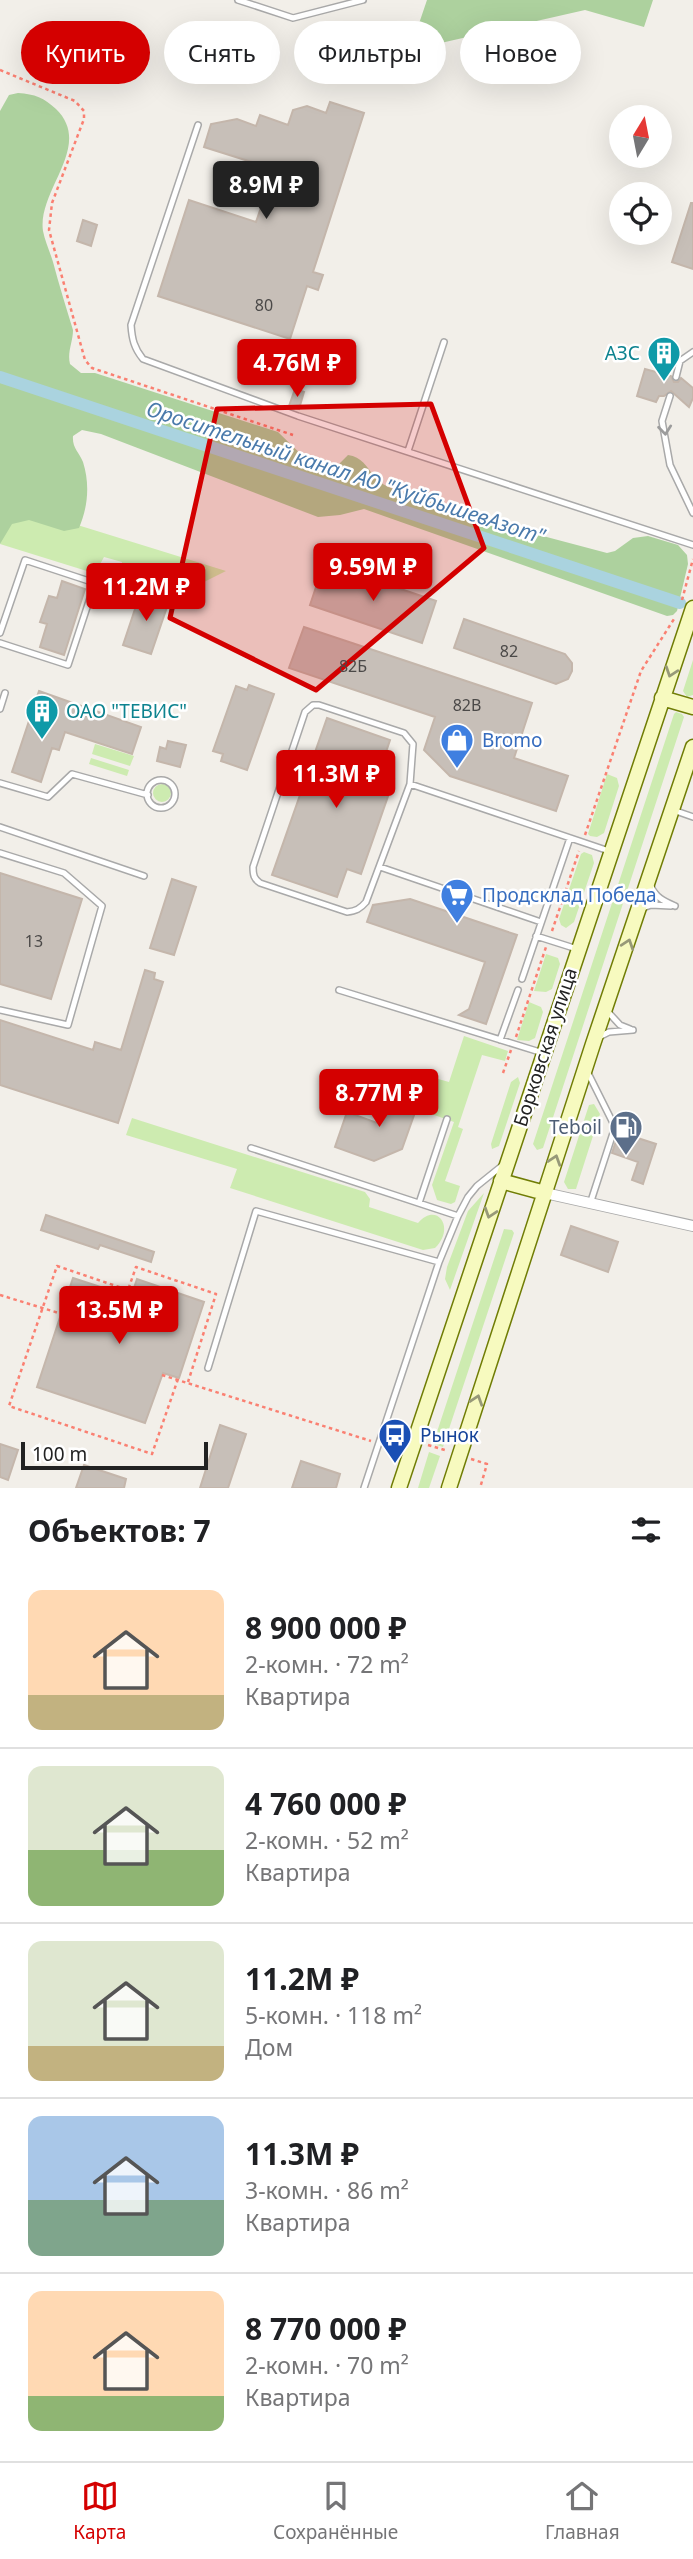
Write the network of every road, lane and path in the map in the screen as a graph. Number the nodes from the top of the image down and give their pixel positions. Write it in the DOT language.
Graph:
graph roads {
  1 [pos="238,0"];
  2 [pos="363,0"];
  3 [pos="0,70"];
  4 [pos="198,125"];
  5 [pos="444,342"];
  6 [pos="693,352"];
  7 [pos="676,377"];
  8 [pos="670,396"];
  9 [pos="293,435"];
  10 [pos="408,451"];
  11 [pos="693,513"];
  12 [pos="693,545"];
  13 [pos="693,559"];
  14 [pos="693,608"];
  15 [pos="1,629"];
  16 [pos="0,643"];
  17 [pos="5,693"];
  18 [pos="662,698"];
  19 [pos="693,707"];
  20 [pos="0,709"];
  21 [pos="693,747"];
  22 [pos="0,783"];
  23 [pos="410,784"];
  24 [pos="148,795"];
  25 [pos="673,810"];
  26 [pos="693,817"];
  27 [pos="0,827"];
  28 [pos="570,838"];
  29 [pos="582,842"];
  30 [pos="610,851"];
  31 [pos="0,853"];
  32 [pos="380,867"];
  33 [pos="144,876"];
  34 [pos="649,883"];
  35 [pos="640,909"];
  36 [pos="541,922"];
  37 [pos="537,936"];
  38 [pos="549,940"];
  39 [pos="578,949"];
  40 [pos="522,979"];
  41 [pos="339,990"];
  42 [pos="518,990"];
  43 [pos="607,1003"];
  44 [pos="0,1010"];
  45 [pos="500,1040"];
  46 [pos="513,1044"];
  47 [pos="593,1044"];
  48 [pos="543,1053"];
  49 [pos="585,1068"];
  50 [pos="503,1073"];
  51 [pos="447,1119"];
  52 [pos="251,1148"];
  53 [pos="507,1162"];
  54 [pos="501,1181"];
  55 [pos="545,1193"];
  56 [pos="419,1203"];
  57 [pos="590,1204"];
  58 [pos="458,1216"];
  59 [pos="693,1226"];
  60 [pos="439,1262"];
  61 [pos="0,1295"];
  62 [pos="43,1308"];
  63 [pos="62,1314"];
  64 [pos="208,1368"];
  65 [pos="162,1375"];
  66 [pos="178,1379"];
  67 [pos="188,1382"];
  68 [pos="400,1436"];
  69 [pos="370,1441"];
  70 [pos="415,1441"];
  71 [pos="460,1455"];
  72 [pos="364,1488"];
  73 [pos="399,1488"];
  74 [pos="449,1488"];
  75 [pos="480,1488"];
  1 -- 2 [label="lane"];
  3 -- 9 [label="path"];
  4 -- 10 [label="lane"];
  5 -- 10 [label="lane"];
  6 -- 7 [label="lane"];
  8 -- 11 [label="lane, one-way"];
  10 -- 12 [label="lane"];
  13 -- 29 [label="path"];
  14 -- 18 [label="main road, Борковская улица, one-way"];
  15 -- 16 [label="lane"];
  17 -- 20 [label="lane"];
  18 -- 19 [label="main road"];
  18 -- 30 [label="main road, Борковская улица"];
  21 -- 25 [label="main road"];
  22 -- 24 [label="lane"];
  23 -- 28 [label="lane"];
  23 -- 32 [label="lane"];
  23 -- 32 [label="lane"];
  24 -- 24 [label="lane"];
  25 -- 26 [label="lane"];
  25 -- 34 [label="main road"];
  27 -- 33 [label="lane"];
  28 -- 29 [label="lane"];
  28 -- 36 [label="lane"];
  29 -- 30 [label="lane"];
  29 -- 38 [label="path"];
  30 -- 39 [label="main road, Борковская улица"];
  31 -- 44 [label="lane"];
  32 -- 36 [label="lane"];
  34 -- 35 [label="main road"];
  34 -- 35 [label="lane"];
  43 -- 35 [label="main road, one-way"];
  36 -- 37 [label="lane"];
  37 -- 38 [label="lane"];
  37 -- 40 [label="lane"];
  38 -- 39 [label="lane"];
  38 -- 46 [label="path"];
  39 -- 48 [label="main road, Борковская улица"];
  41 -- 45 [label="lane"];
  42 -- 45 [label="lane"];
  43 -- 47 [label="main road"];
  43 -- 47 [label="lane"];
  45 -- 46 [label="lane"];
  46 -- 48 [label="lane"];
  46 -- 50 [label="path"];
  47 -- 49 [label="main road"];
  48 -- 53 [label="main road, Борковская улица"];
  55 -- 49 [label="main road, one-way"];
  49 -- 57 [label="lane"];
  51 -- 56 [label="lane"];
  52 -- 56 [label="lane"];
  53 -- 54 [label="main road, Борковская улица"];
  53 -- 58 [label="lane"];
  54 -- 55 [label="main road"];
  54 -- 70 [label="main road, Борковская улица, one-way"];
  55 -- 57 [label="street"];
  71 -- 55 [label="main road, one-way"];
  56 -- 58 [label="lane"];
  57 -- 59 [label="street"];
  58 -- 60 [label="lane"];
  60 -- 64 [label="lane"];
  60 -- 72 [label="lane"];
  61 -- 62 [label="path"];
  62 -- 63 [label="path"];
  62 -- 66 [label="path"];
  62 -- 67 [label="path"];
  65 -- 66 [label="path"];
  66 -- 67 [label="path"];
  67 -- 69 [label="path"];
  68 -- 70 [label="path"];
  70 -- 71 [label="path"];
  70 -- 73 [label="main road, Борковская улица"];
  71 -- 74 [label="main road"];
  71 -- 75 [label="path"];
}
